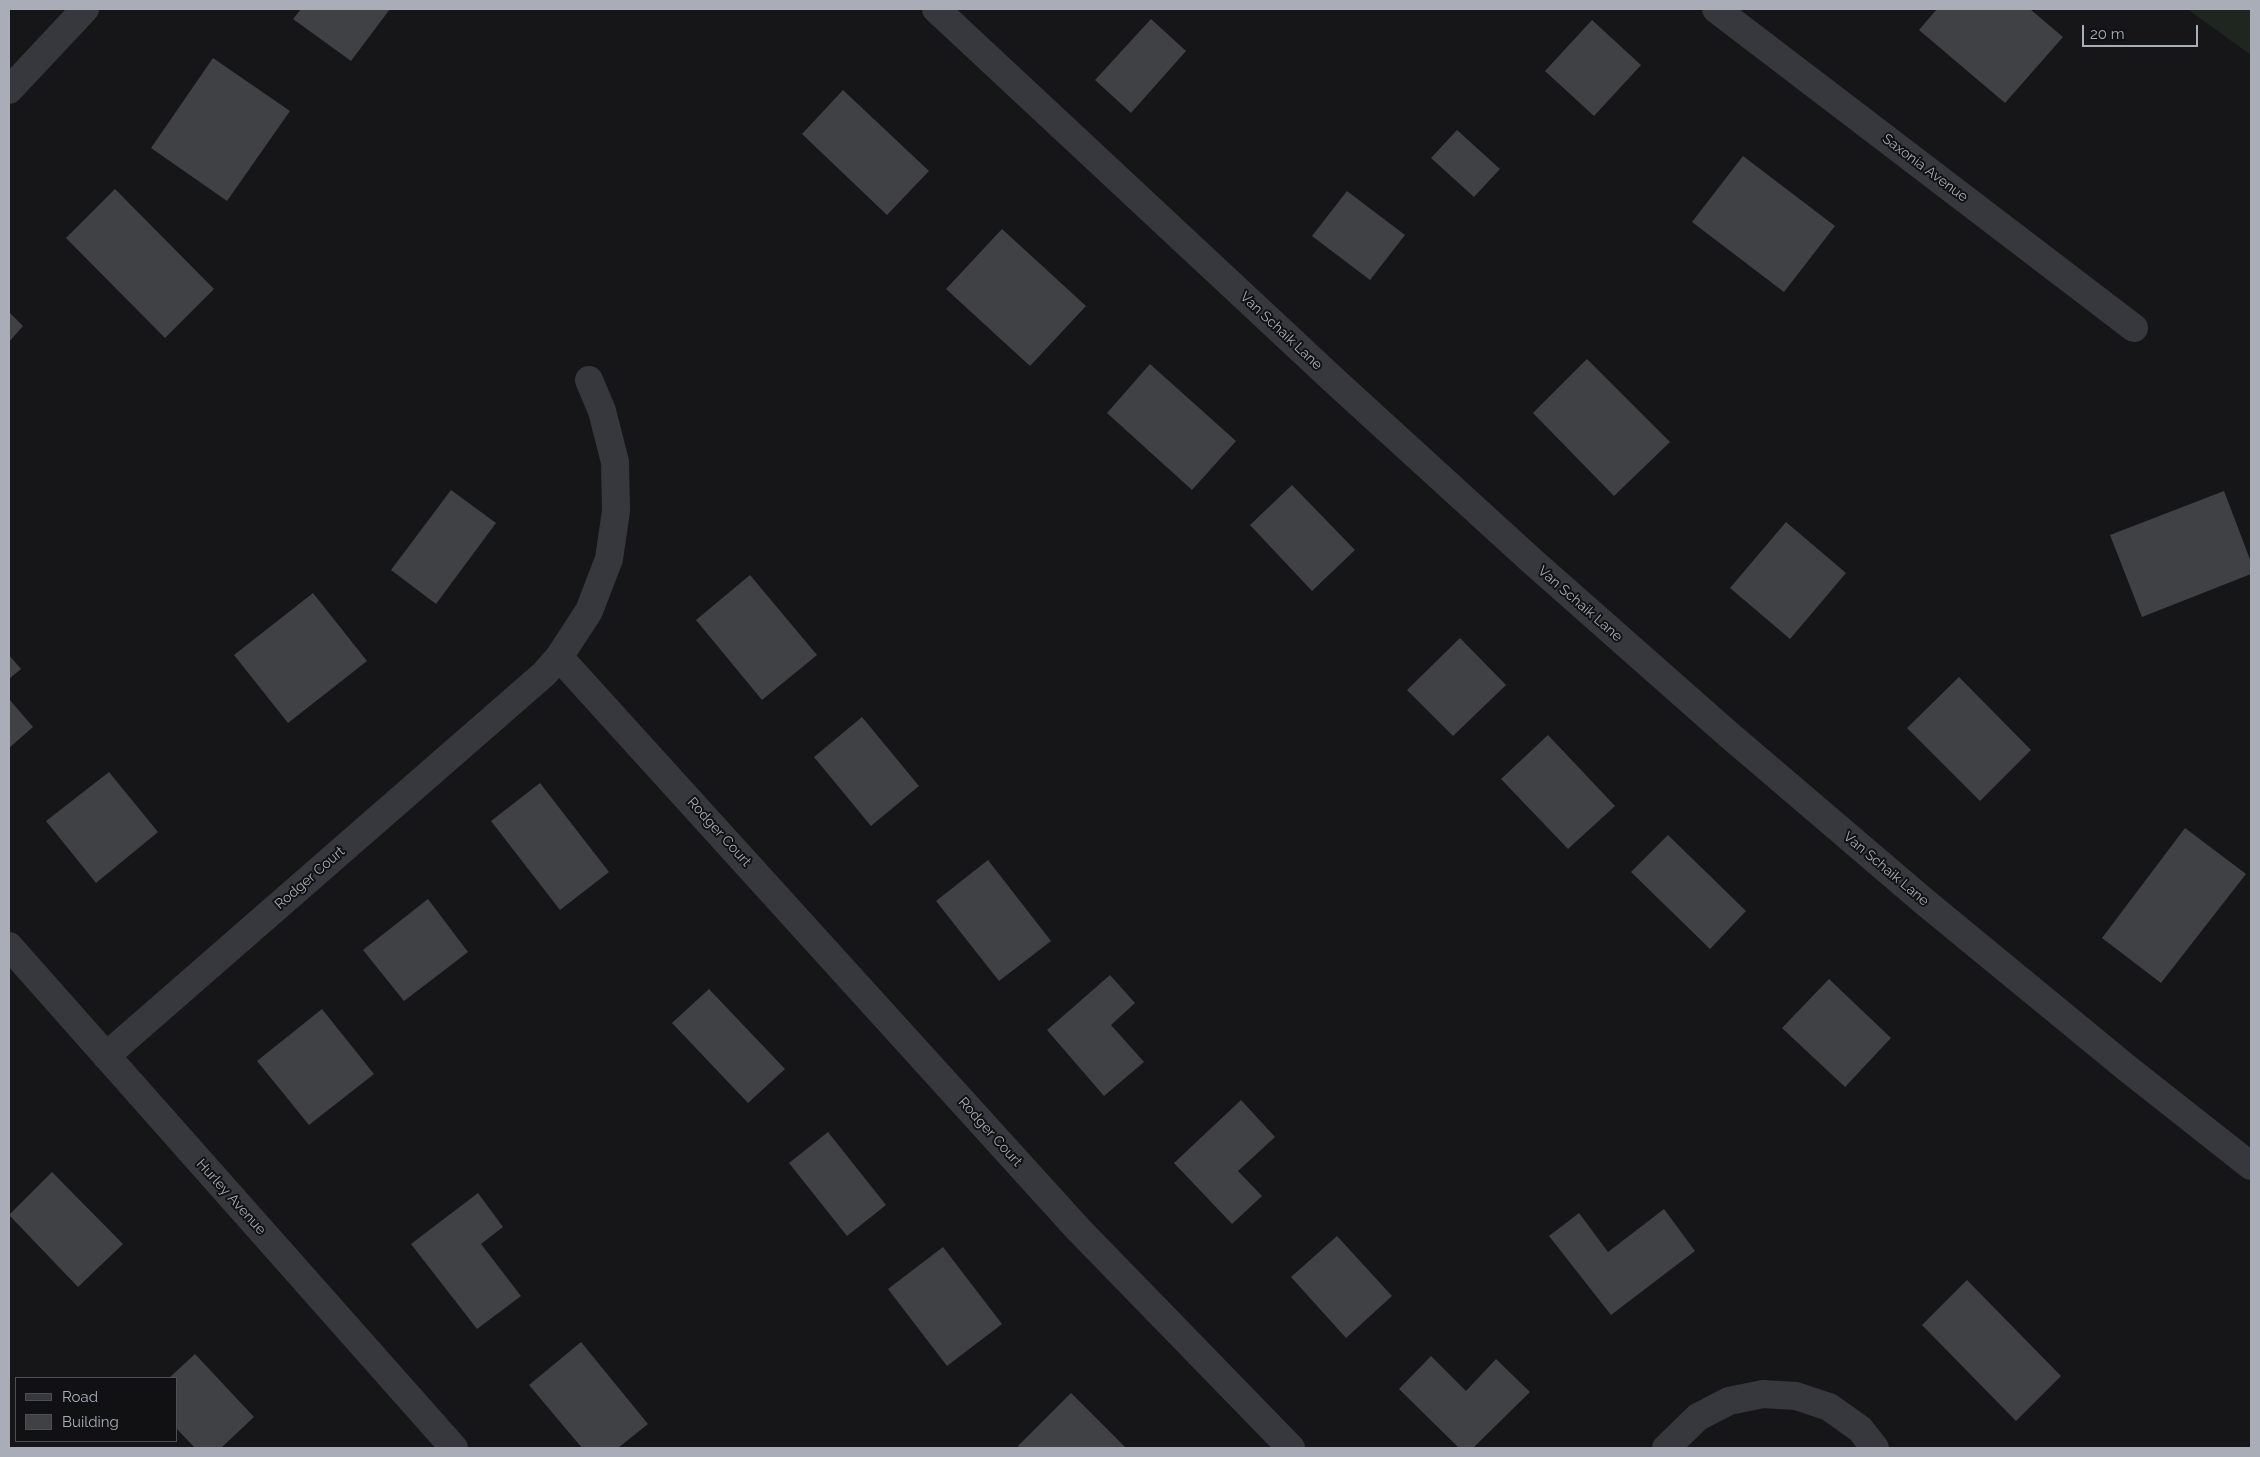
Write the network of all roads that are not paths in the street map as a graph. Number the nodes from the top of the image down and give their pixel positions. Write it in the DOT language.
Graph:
graph roads {
  1 [pos="85,9"];
  2 [pos="936,9"];
  3 [pos="1716,9"];
  4 [pos="9,90"];
  5 [pos="2134,328"];
  6 [pos="589,380"];
  7 [pos="560,657"];
  8 [pos="9,946"];
  9 [pos="106,1056"];
  10 [pos="2251,1166"];
  11 [pos="454,1448"];
  12 [pos="1291,1448"];
  13 [pos="1666,1448"];
  14 [pos="1876,1448"];
  1 -- 4 [label="street"];
  2 -- 10 [label="street, Van Schaik Lane"];
  3 -- 5 [label="street, Saxonia Avenue"];
  6 -- 7 [label="street"];
  7 -- 9 [label="street, Rodger Court"];
  7 -- 12 [label="street, Rodger Court"];
  8 -- 9 [label="street, Hurley Avenue"];
  9 -- 11 [label="street, Hurley Avenue"];
  13 -- 14 [label="street"];
}
